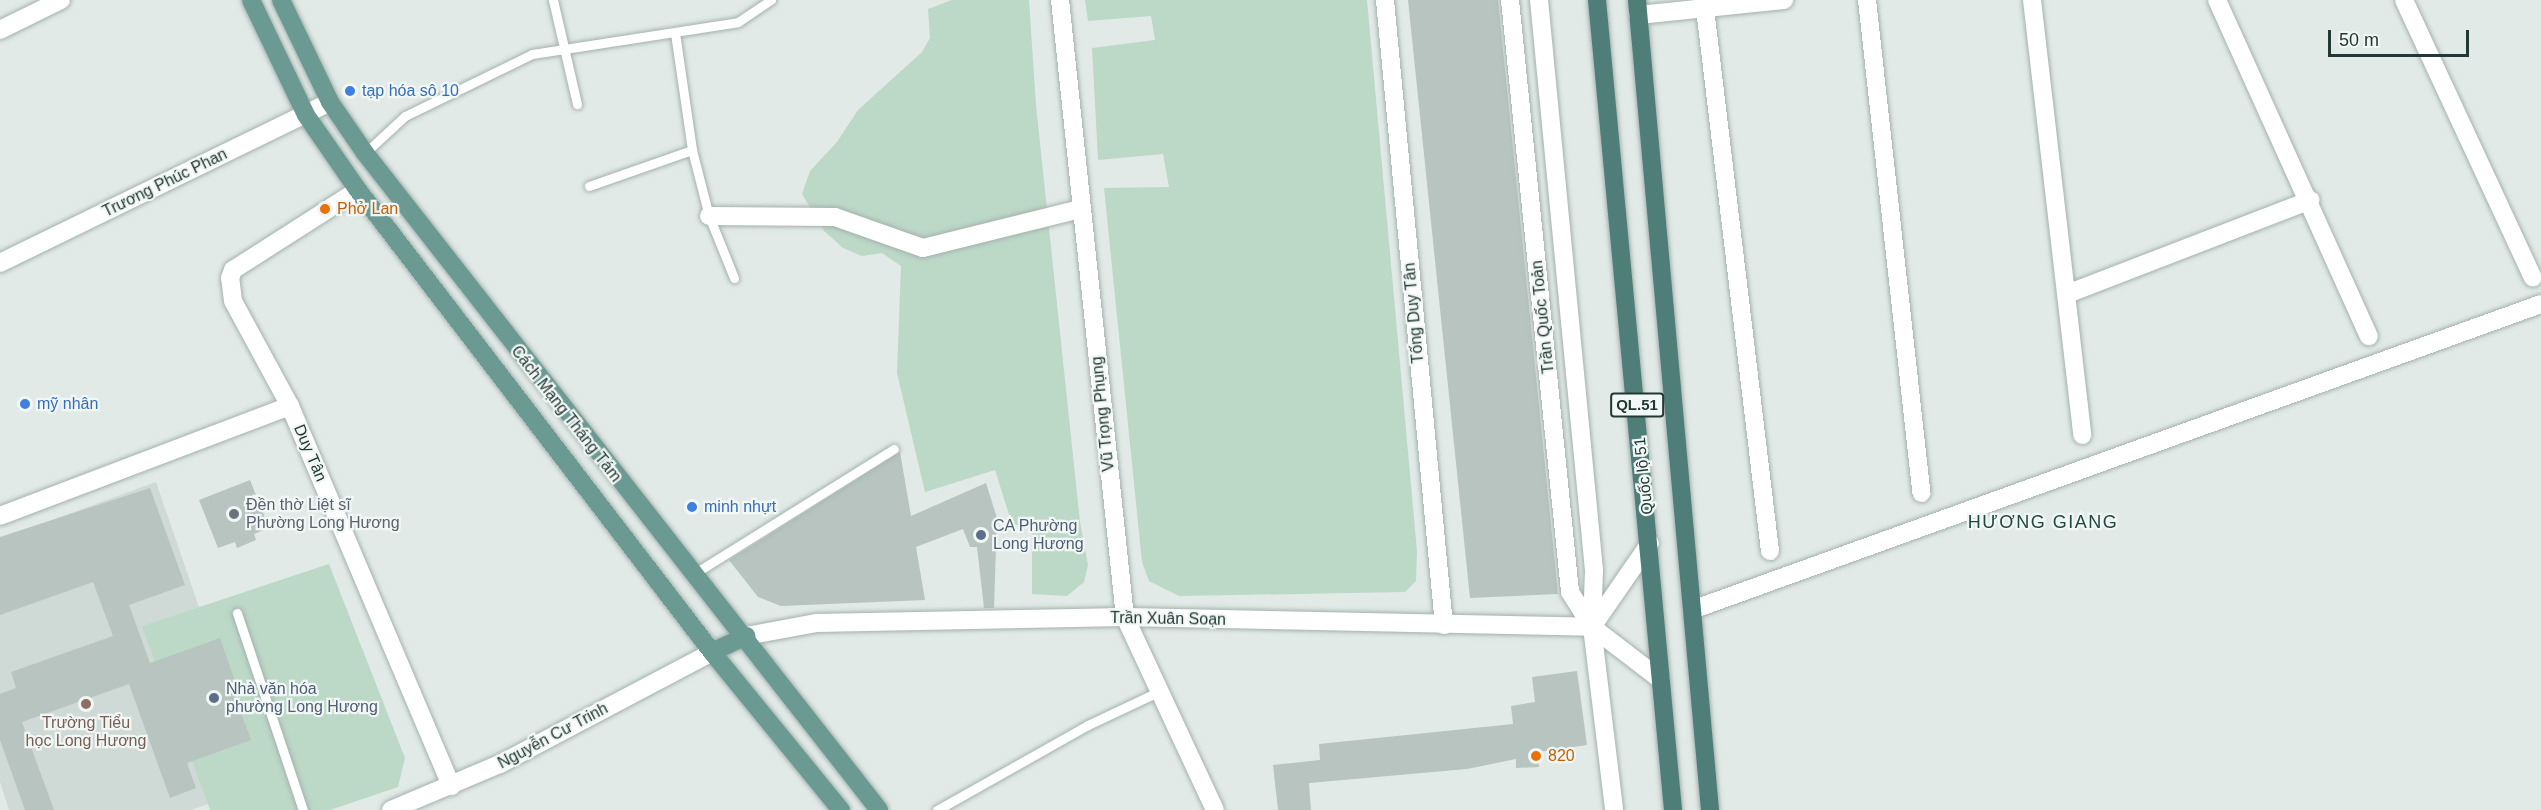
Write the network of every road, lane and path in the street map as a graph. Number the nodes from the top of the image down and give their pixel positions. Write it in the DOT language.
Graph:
graph roads {
  1 [pos="61,0"];
  2 [pos="250,0"];
  3 [pos="281,0"];
  4 [pos="553,0"];
  5 [pos="771,0"];
  6 [pos="1060,0"];
  7 [pos="1385,0"];
  8 [pos="1510,0"];
  9 [pos="1539,0"];
  10 [pos="1597,0"];
  11 [pos="1784,0"];
  12 [pos="1867,0"];
  13 [pos="2032,0"];
  14 [pos="2217,0"];
  15 [pos="2404,0"];
  16 [pos="1705,4"];
  17 [pos="1638,7"];
  18 [pos="0,30"];
  19 [pos="675,33"];
  20 [pos="565,49"];
  21 [pos="330,102"];
  22 [pos="578,104"];
  23 [pos="1549,106"];
  24 [pos="1522,111"];
  25 [pos="306,115"];
  26 [pos="692,150"];
  27 [pos="365,153"];
  28 [pos="589,186"];
  29 [pos="358,190"];
  30 [pos="2310,200"];
  31 [pos="1081,208"];
  32 [pos="709,216"];
  33 [pos="0,263"];
  34 [pos="734,278"];
  35 [pos="2533,278"];
  36 [pos="2067,294"];
  37 [pos="2541,304"];
  38 [pos="2369,336"];
  39 [pos="1575,371"];
  40 [pos="1549,374"];
  41 [pos="290,406"];
  42 [pos="2082,435"];
  43 [pos="894,449"];
  44 [pos="1921,493"];
  45 [pos="0,516"];
  46 [pos="1650,543"];
  47 [pos="1770,551"];
  48 [pos="692,575"];
  49 [pos="1692,610"];
  50 [pos="237,614"];
  51 [pos="1125,617"];
  52 [pos="1444,626"];
  53 [pos="1592,627"];
  54 [pos="746,636"];
  55 [pos="712,652"];
  56 [pos="1661,680"];
  57 [pos="1160,691"];
  58 [pos="451,786"];
  59 [pos="303,810"];
  60 [pos="391,810"];
  61 [pos="841,810"];
  62 [pos="879,810"];
  63 [pos="937,810"];
  64 [pos="1215,810"];
  65 [pos="1614,810"];
  66 [pos="1673,810"];
  67 [pos="1710,810"];
  1 -- 18 [label="street"];
  2 -- 25 [label="main road, Cách Mạng Tháng Tám"];
  3 -- 21 [label="main road, Cách Mạng Tháng Tám"];
  4 -- 20 [label="lane"];
  5 -- 19 [label="lane"];
  6 -- 31 [label="street, Vũ Trọng Phụng"];
  7 -- 52 [label="street, Tống Duy Tân"];
  8 -- 24 [label="street, Trần Quốc Toản"];
  9 -- 23 [label="street, Trần Quốc Toản"];
  10 -- 46 [label="highway, Quốc lộ 51 / QL.51"];
  11 -- 16 [label="street"];
  12 -- 44 [label="street"];
  13 -- 36 [label="street"];
  14 -- 30 [label="street"];
  15 -- 35 [label="street"];
  16 -- 17 [label="street"];
  16 -- 47 [label="street"];
  17 -- 49 [label="highway, QL.51"];
  19 -- 20 [label="lane"];
  19 -- 26 [label="lane"];
  20 -- 22 [label="lane"];
  20 -- 27 [label="lane"];
  21 -- 25 [label="street, Trương Phúc Phan"];
  21 -- 27 [label="main road, Cách Mạng Tháng Tám"];
  23 -- 24 [label="street"];
  23 -- 39 [label="street, Trần Quốc Toản"];
  24 -- 40 [label="street, Trần Quốc Toản"];
  25 -- 29 [label="main road, Cách Mạng Tháng Tám"];
  25 -- 33 [label="street, Trương Phúc Phan"];
  26 -- 28 [label="lane"];
  26 -- 32 [label="lane"];
  27 -- 48 [label="main road, Cách Mạng Tháng Tám"];
  29 -- 41 [label="street"];
  29 -- 55 [label="main road, Cách Mạng Tháng Tám"];
  30 -- 36 [label="street"];
  30 -- 38 [label="street"];
  31 -- 32 [label="street"];
  31 -- 51 [label="street, Vũ Trọng Phụng"];
  32 -- 34 [label="lane"];
  36 -- 42 [label="street"];
  37 -- 49 [label="street"];
  39 -- 40 [label="street"];
  39 -- 53 [label="street, Trần Quốc Toản"];
  40 -- 53 [label="street, Trần Quốc Toản"];
  41 -- 45 [label="street, Duy Tân"];
  41 -- 58 [label="street, Duy Tân"];
  43 -- 48 [label="lane"];
  46 -- 53 [label="street"];
  46 -- 56 [label="highway, Quốc lộ 51 / QL.51"];
  48 -- 54 [label="main road, Cách Mạng Tháng Tám"];
  49 -- 67 [label="highway, QL.51"];
  50 -- 59 [label="lane"];
  51 -- 52 [label="street, Trần Xuân Soạn"];
  51 -- 54 [label="street, Trần Xuân Soạn"];
  51 -- 57 [label="street, Vũ Trọng Phụng"];
  52 -- 53 [label="street, Trần Xuân Soạn"];
  53 -- 56 [label="street"];
  53 -- 65 [label="street, Trần Quốc Toản"];
  54 -- 55 [label="main road"];
  54 -- 62 [label="main road, Cách Mạng Tháng Tám"];
  55 -- 58 [label="street, Nguyễn Cư Trinh"];
  55 -- 61 [label="main road, Cách Mạng Tháng Tám"];
  56 -- 66 [label="highway, Quốc lộ 51 / QL.51"];
  57 -- 63 [label="lane"];
  57 -- 64 [label="street, Vũ Trọng Phụng"];
  58 -- 60 [label="street, Nguyễn Cư Trinh"];
}
